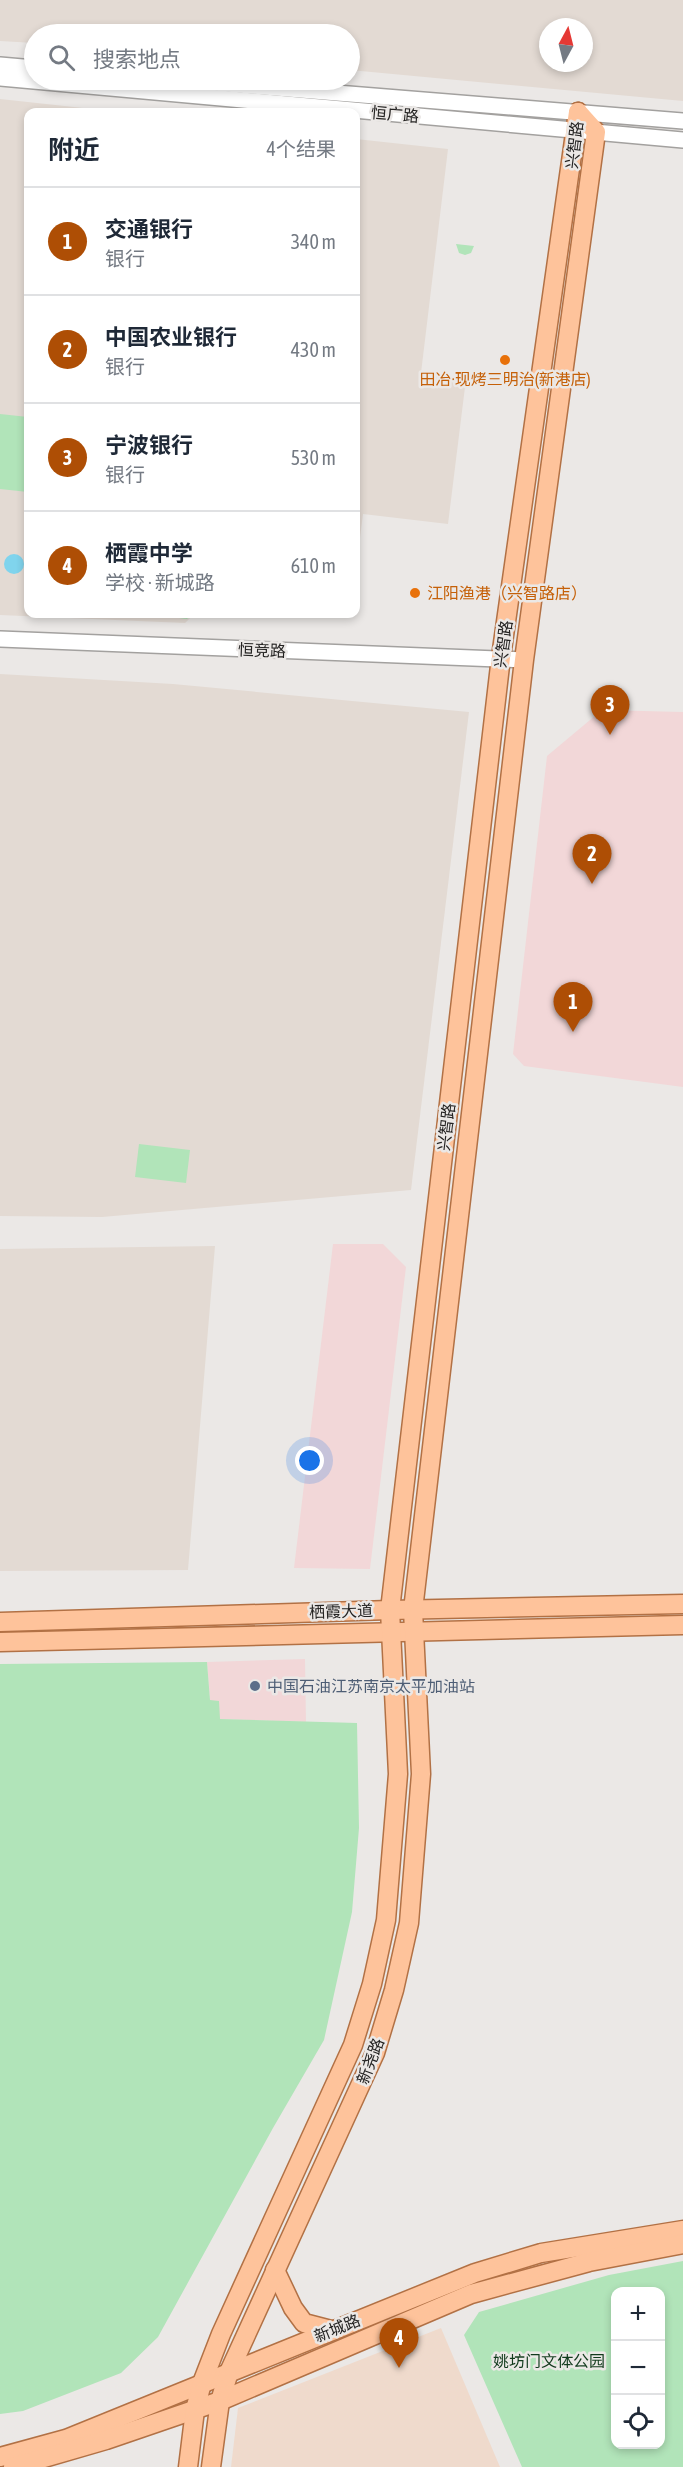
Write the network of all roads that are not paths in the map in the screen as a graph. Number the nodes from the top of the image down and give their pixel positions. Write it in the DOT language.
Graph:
graph roads {
  1 [pos="0,65"];
  2 [pos="24,67"];
  3 [pos="0,78"];
  4 [pos="24,80"];
  5 [pos="161,90"];
  6 [pos="274,90"];
  7 [pos="577,121"];
  8 [pos="683,121"];
  9 [pos="596,132"];
  10 [pos="683,140"];
  11 [pos="0,639"];
  12 [pos="501,657"];
  13 [pos="524,660"];
  14 [pos="683,1604"];
  15 [pos="390,1610"];
  16 [pos="413,1610"];
  17 [pos="0,1622"];
  18 [pos="683,1625"];
  19 [pos="415,1630"];
  20 [pos="392,1631"];
  21 [pos="0,1642"];
  22 [pos="683,2230"];
  23 [pos="683,2244"];
  24 [pos="275,2270"];
  25 [pos="331,2330"];
  26 [pos="229,2372"];
  27 [pos="202,2383"];
  28 [pos="220,2401"];
  29 [pos="195,2410"];
  30 [pos="0,2457"];
  31 [pos="13,2467"];
  32 [pos="188,2467"];
  33 [pos="211,2467"];
  1 -- 2 [label="street"];
  3 -- 4 [label="street, 恒广路"];
  5 -- 7 [label="street, 恒广路"];
  6 -- 7 [label="street, 恒广路"];
  7 -- 8 [label="street, 恒广路"];
  7 -- 9 [label="main road, 兴智路"];
  7 -- 12 [label="main road, 兴智路"];
  9 -- 10 [label="street"];
  9 -- 13 [label="main road, 兴智路"];
  11 -- 12 [label="street, 恒竞路"];
  12 -- 13 [label="street, 恒竞路"];
  12 -- 15 [label="main road, 兴智路"];
  13 -- 16 [label="main road, 兴智路"];
  14 -- 16 [label="main road, 栖霞大道"];
  15 -- 16 [label="main road, 栖霞大道"];
  15 -- 17 [label="main road, 栖霞大道"];
  15 -- 20 [label="main road, 兴智路"];
  16 -- 19 [label="main road, 兴智路"];
  18 -- 19 [label="main road, 栖霞大道"];
  19 -- 20 [label="main road, 栖霞大道"];
  19 -- 24 [label="main road, 新尧路"];
  20 -- 21 [label="main road, 栖霞大道"];
  20 -- 27 [label="main road, 新尧路"];
  22 -- 25 [label="main road, 新城路"];
  23 -- 28 [label="main road, 新城路"];
  24 -- 25 [label="main road"];
  24 -- 26 [label="main road, 新尧路"];
  25 -- 26 [label="main road, 新城路"];
  26 -- 27 [label="main road, 新城路"];
  26 -- 28 [label="main road, 新尧路"];
  27 -- 29 [label="main road, 新尧路"];
  27 -- 30 [label="main road, 新城路"];
  28 -- 29 [label="main road, 新城路"];
  28 -- 33 [label="main road, 新尧路"];
  29 -- 31 [label="main road, 新城路"];
  29 -- 32 [label="main road, 新尧路"];
}
